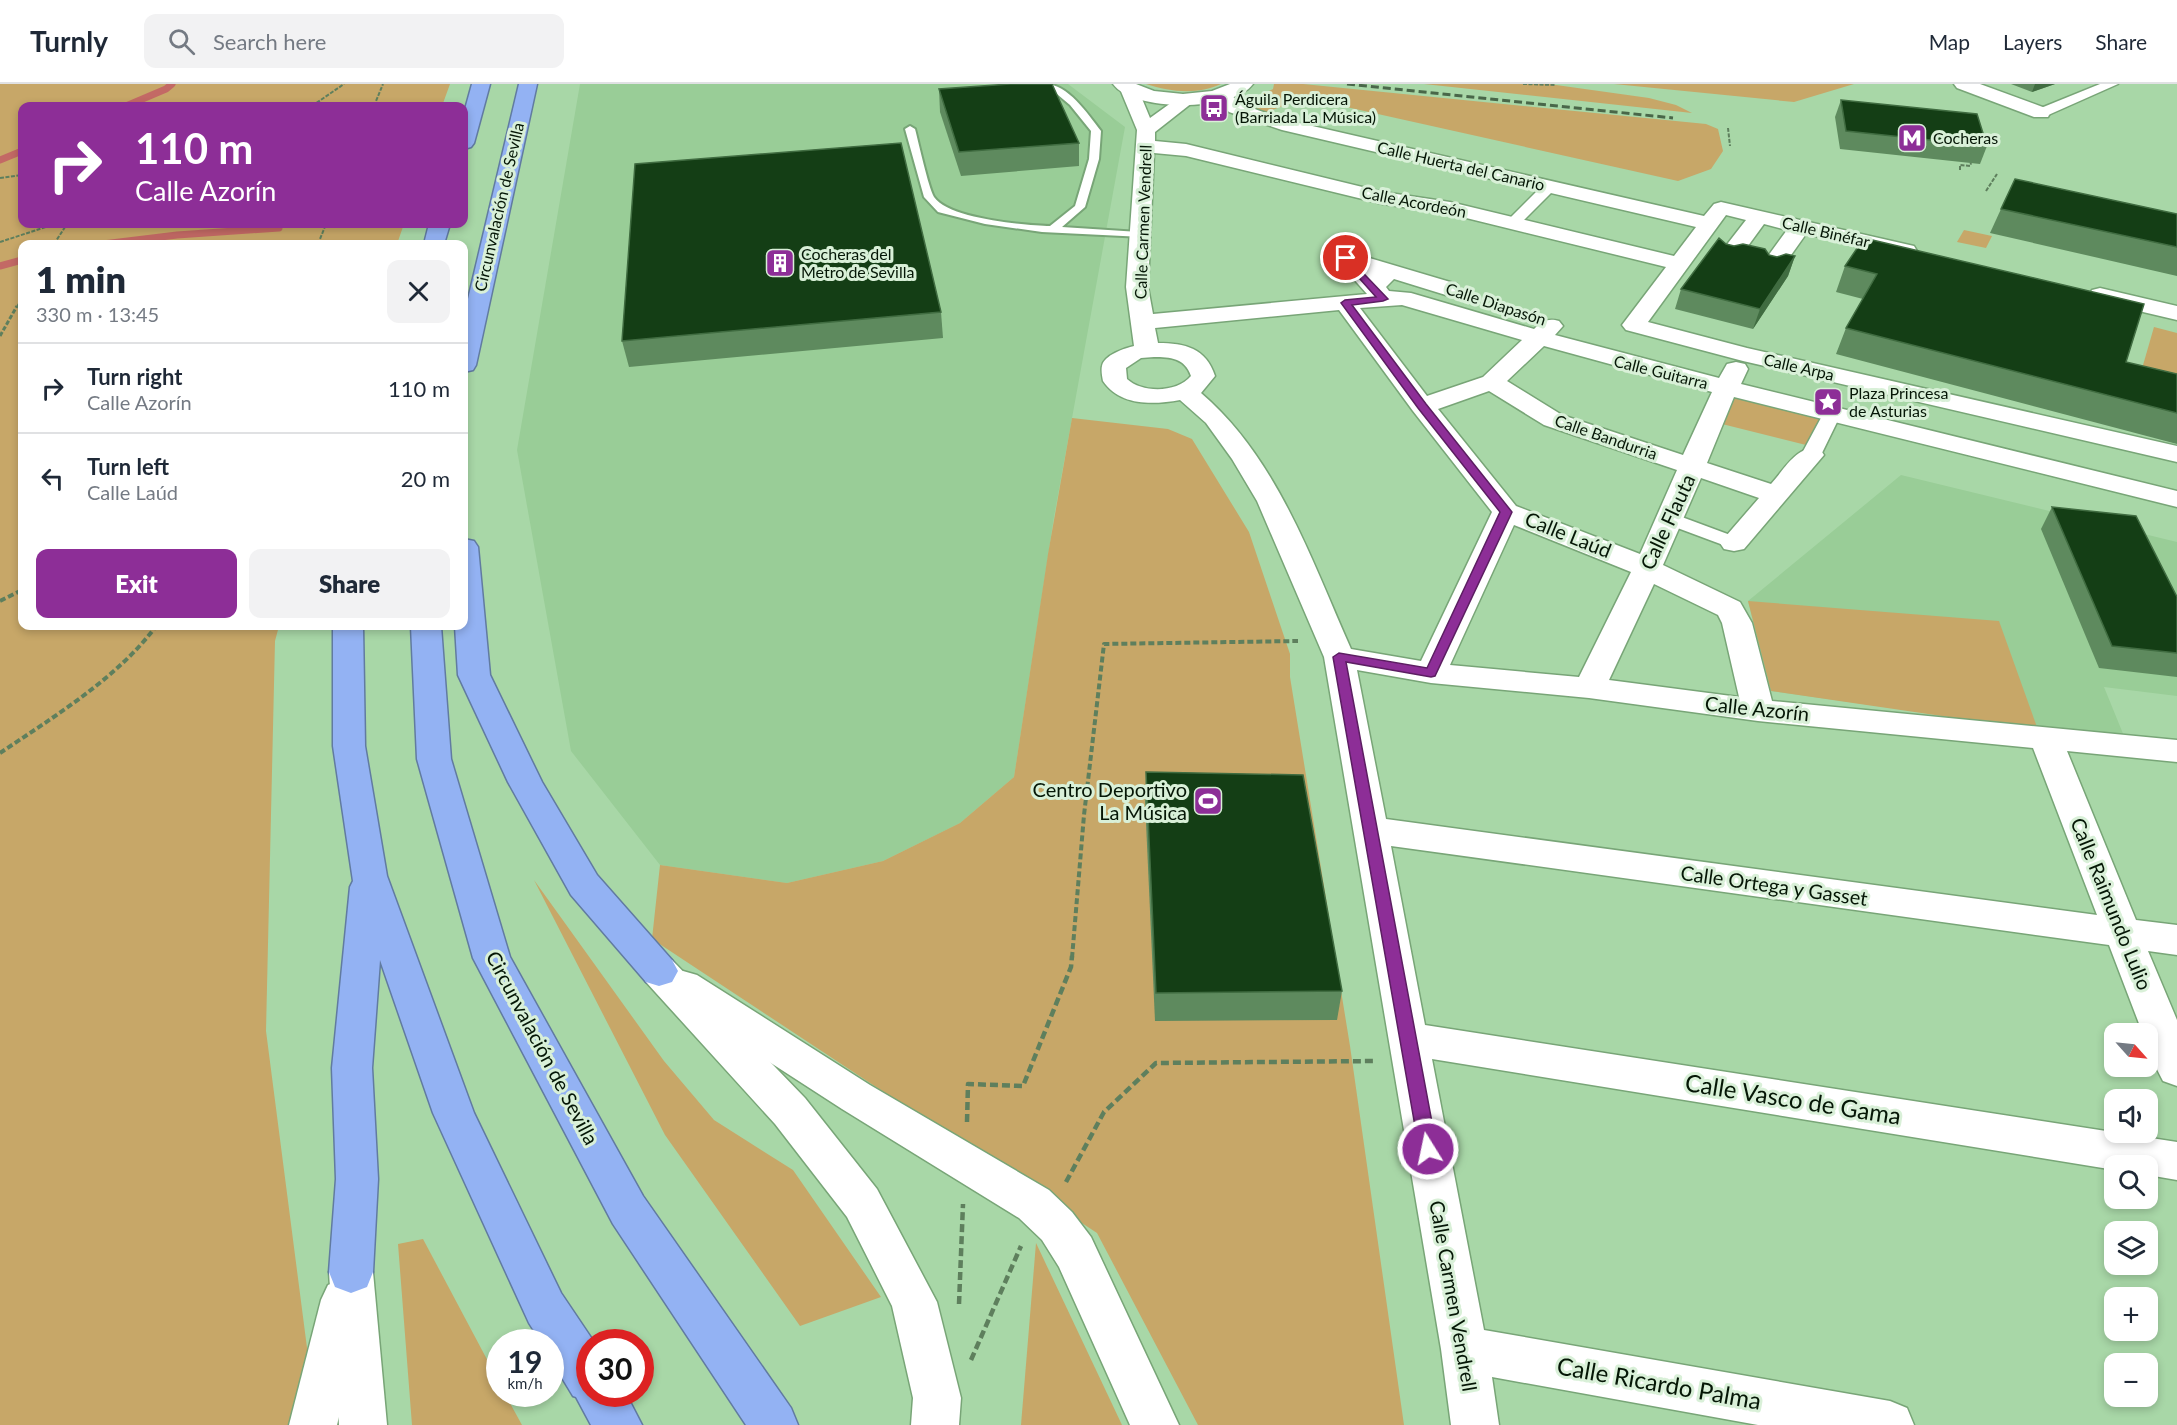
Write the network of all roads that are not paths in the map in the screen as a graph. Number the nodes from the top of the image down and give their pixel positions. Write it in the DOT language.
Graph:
graph roads {
  1 [pos="481,84"];
  2 [pos="528,84"];
  3 [pos="1049,84"];
  4 [pos="1244,84"];
  5 [pos="1963,84"];
  6 [pos="2111,84"];
  7 [pos="1125,86"];
  8 [pos="1221,95"];
  9 [pos="1188,99"];
  10 [pos="2041,113"];
  11 [pos="468,129"];
  12 [pos="910,129"];
  13 [pos="1146,138"];
  14 [pos="1550,186"];
  15 [pos="1714,215"];
  16 [pos="1759,217"];
  17 [pos="1513,223"];
  18 [pos="1800,226"];
  19 [pos="1052,230"];
  20 [pos="1139,235"];
  21 [pos="1729,256"];
  22 [pos="1928,256"];
  23 [pos="1680,264"];
  24 [pos="1771,267"];
  25 [pos="1390,270"];
  26 [pos="2075,290"];
  27 [pos="1378,293"];
  28 [pos="1345,303"];
  29 [pos="2177,313"];
  30 [pos="1142,322"];
  31 [pos="1540,339"];
  32 [pos="468,346"];
  33 [pos="1147,350"];
  34 [pos="1743,354"];
  35 [pos="1492,382"];
  36 [pos="1727,389"];
  37 [pos="1185,392"];
  38 [pos="1422,406"];
  39 [pos="1831,416"];
  40 [pos="2177,454"];
  41 [pos="1811,455"];
  42 [pos="1693,468"];
  43 [pos="1776,495"];
  44 [pos="2177,499"];
  45 [pos="1506,512"];
  46 [pos="1671,519"];
  47 [pos="1734,543"];
  48 [pos="1646,568"];
  49 [pos="468,598"];
  50 [pos="348,630"];
  51 [pos="426,630"];
  52 [pos="1339,657"];
  53 [pos="1431,673"];
  54 [pos="1589,688"];
  55 [pos="1758,710"];
  56 [pos="2045,738"];
  57 [pos="2177,751"];
  58 [pos="1370,830"];
  59 [pos="369,876"];
  60 [pos="2123,933"];
  61 [pos="2177,940"];
  62 [pos="659,971"];
  63 [pos="1410,1050"];
  64 [pos="2177,1069"];
  65 [pos="2177,1161"];
  66 [pos="351,1272"];
  67 [pos="1464,1349"];
  68 [pos="576,1357"];
  69 [pos="607,1407"];
  70 [pos="936,1411"];
  71 [pos="313,1425"];
  72 [pos="363,1425"];
  73 [pos="618,1425"];
  74 [pos="774,1425"];
  75 [pos="1155,1425"];
  76 [pos="1475,1425"];
  77 [pos="1890,1425"];
  1 -- 11 [label="highway"];
  2 -- 32 [label="highway, Circunvalación de Sevilla"];
  3 -- 19 [label="lane"];
  4 -- 8 [label="street"];
  5 -- 10 [label="street"];
  6 -- 10 [label="street"];
  7 -- 9 [label="street"];
  7 -- 13 [label="street, Calle Carmen Vendrell"];
  8 -- 9 [label="street"];
  8 -- 14 [label="street, Calle Huerta del Canario"];
  9 -- 13 [label="street, Calle Carmen Vendrell"];
  12 -- 19 [label="lane"];
  13 -- 17 [label="street, Calle Acordeón"];
  13 -- 20 [label="street, Calle Carmen Vendrell"];
  14 -- 15 [label="street, Calle Huerta del Canario"];
  14 -- 17 [label="street"];
  15 -- 16 [label="street, Calle Binéfar"];
  15 -- 23 [label="street, Calle Arpa"];
  16 -- 18 [label="street, Calle Binéfar"];
  16 -- 21 [label="street"];
  17 -- 23 [label="street, Calle Acordeón"];
  18 -- 22 [label="street, Calle Binéfar"];
  18 -- 24 [label="street"];
  19 -- 20 [label="lane"];
  20 -- 30 [label="street, Calle Carmen Vendrell"];
  23 -- 34 [label="street, Calle Arpa"];
  25 -- 27 [label="street"];
  25 -- 27 [label="street, Calle Diapasón"];
  25 -- 31 [label="street, Calle Diapasón"];
  26 -- 29 [label="street"];
  27 -- 28 [label="street, Calle Guitarra"];
  27 -- 31 [label="street, Calle Guitarra"];
  28 -- 30 [label="street, Calle Guitarra"];
  28 -- 38 [label="street, Calle Laúd"];
  30 -- 33 [label="street, Calle Carmen Vendrell"];
  31 -- 35 [label="street, Calle Diapasón"];
  31 -- 36 [label="street, Calle Guitarra"];
  33 -- 37 [label="street"];
  33 -- 37 [label="street"];
  34 -- 36 [label="street, Calle Flauta"];
  34 -- 40 [label="street, Calle Arpa"];
  35 -- 38 [label="street"];
  35 -- 42 [label="street, Calle Bandurria"];
  36 -- 39 [label="street, Calle Guitarra"];
  36 -- 42 [label="street, Calle Flauta"];
  37 -- 52 [label="street, Calle Carmen Vendrell"];
  38 -- 45 [label="street, Calle Laúd"];
  39 -- 41 [label="street"];
  39 -- 44 [label="street, Calle Guitarra"];
  41 -- 43 [label="street"];
  42 -- 43 [label="street, Calle Bandurria"];
  42 -- 46 [label="street, Calle Flauta"];
  43 -- 47 [label="street"];
  45 -- 48 [label="street, Calle Laúd"];
  45 -- 53 [label="street, Calle Laúd"];
  46 -- 47 [label="street"];
  46 -- 48 [label="street, Calle Flauta"];
  48 -- 54 [label="street, Calle Flauta"];
  48 -- 55 [label="street, Calle Laúd"];
  49 -- 62 [label="highway"];
  50 -- 59 [label="highway"];
  51 -- 74 [label="highway, Circunvalación de Sevilla"];
  52 -- 53 [label="street, Calle Azorín"];
  52 -- 58 [label="street, Calle Carmen Vendrell"];
  53 -- 54 [label="street, Calle Azorín"];
  54 -- 55 [label="street, Calle Azorín"];
  55 -- 56 [label="street, Calle Azorín"];
  56 -- 57 [label="street, Calle Azorín"];
  56 -- 60 [label="street, Calle Raimundo Lulio"];
  58 -- 60 [label="street, Calle Ortega y Gasset"];
  58 -- 63 [label="street, Calle Carmen Vendrell"];
  59 -- 66 [label="highway"];
  59 -- 68 [label="highway"];
  60 -- 61 [label="street, Calle Ortega y Gasset"];
  60 -- 64 [label="street, Calle Raimundo Lulio"];
  62 -- 70 [label="street"];
  62 -- 75 [label="street"];
  63 -- 65 [label="street, Calle Vasco de Gama"];
  63 -- 67 [label="street, Calle Carmen Vendrell"];
  66 -- 71 [label="street"];
  66 -- 72 [label="street"];
  67 -- 76 [label="street, Calle Carmen Vendrell"];
  67 -- 77 [label="street, Calle Ricardo Palma"];
  69 -- 73 [label="highway"];
}
